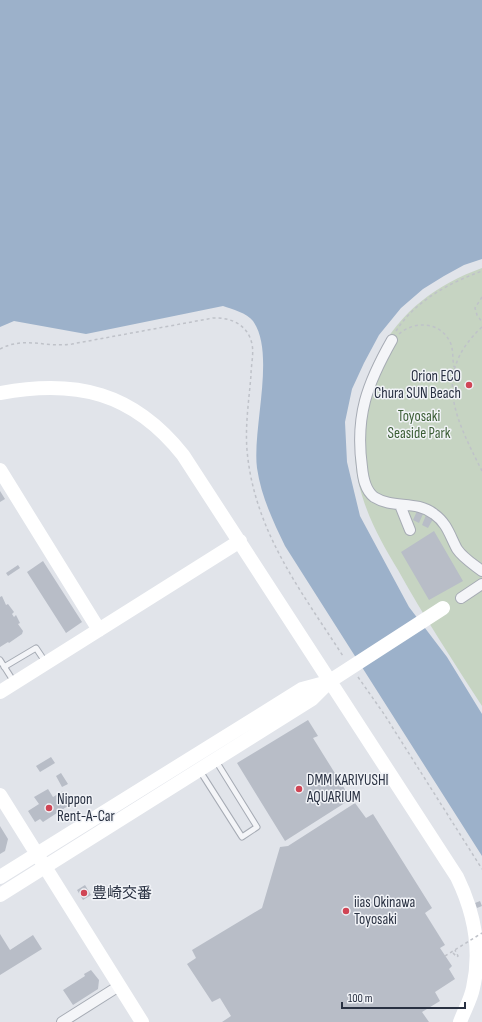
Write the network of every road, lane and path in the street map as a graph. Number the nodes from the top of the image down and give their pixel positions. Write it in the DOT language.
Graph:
graph roads {
  1 [pos="482,271"];
  2 [pos="482,297"];
  3 [pos="482,322"];
  4 [pos="482,327"];
  5 [pos="392,340"];
  6 [pos="0,349"];
  7 [pos="454,367"];
  8 [pos="0,394"];
  9 [pos="0,470"];
  10 [pos="482,471"];
  11 [pos="400,505"];
  12 [pos="410,530"];
  13 [pos="240,541"];
  14 [pos="482,571"];
  15 [pos="482,584"];
  16 [pos="461,598"];
  17 [pos="443,608"];
  18 [pos="98,630"];
  19 [pos="343,656"];
  20 [pos="0,660"];
  21 [pos="46,663"];
  22 [pos="4,667"];
  23 [pos="356,669"];
  24 [pos="330,681"];
  25 [pos="14,683"];
  26 [pos="0,692"];
  27 [pos="215,760"];
  28 [pos="200,770"];
  29 [pos="0,796"];
  30 [pos="37,855"];
  31 [pos="44,867"];
  32 [pos="482,869"];
  33 [pos="0,878"];
  34 [pos="0,895"];
  35 [pos="482,933"];
  36 [pos="455,950"];
  37 [pos="453,953"];
  38 [pos="445,956"];
  39 [pos="119,986"];
  40 [pos="478,989"];
  41 [pos="62,1022"];
  42 [pos="142,1022"];
  43 [pos="460,1022"];
  1 -- 5 [label="path"];
  2 -- 3 [label="path"];
  4 -- 7 [label="path"];
  5 -- 7 [label="path"];
  5 -- 11 [label="street"];
  6 -- 19 [label="path"];
  7 -- 10 [label="path"];
  8 -- 13 [label="street"];
  9 -- 18 [label="street"];
  11 -- 12 [label="street"];
  11 -- 14 [label="street"];
  13 -- 18 [label="street"];
  13 -- 24 [label="street"];
  15 -- 16 [label="street"];
  17 -- 23 [label="street"];
  18 -- 21 [label="street"];
  20 -- 22 [label="lane"];
  21 -- 22 [label="lane"];
  21 -- 25 [label="street"];
  22 -- 25 [label="lane"];
  23 -- 24 [label="street"];
  23 -- 32 [label="path"];
  24 -- 27 [label="street"];
  24 -- 30 [label="street"];
  24 -- 40 [label="street"];
  25 -- 26 [label="street"];
  27 -- 28 [label="street"];
  27 -- 28 [label="lane"];
  28 -- 31 [label="street"];
  29 -- 30 [label="street"];
  30 -- 31 [label="street"];
  30 -- 33 [label="street"];
  31 -- 34 [label="street"];
  31 -- 39 [label="street"];
  35 -- 36 [label="path, bridge"];
  36 -- 37 [label="path"];
  36 -- 38 [label="path, bridge"];
  39 -- 41 [label="street"];
  39 -- 42 [label="street"];
  40 -- 43 [label="street"];
}
